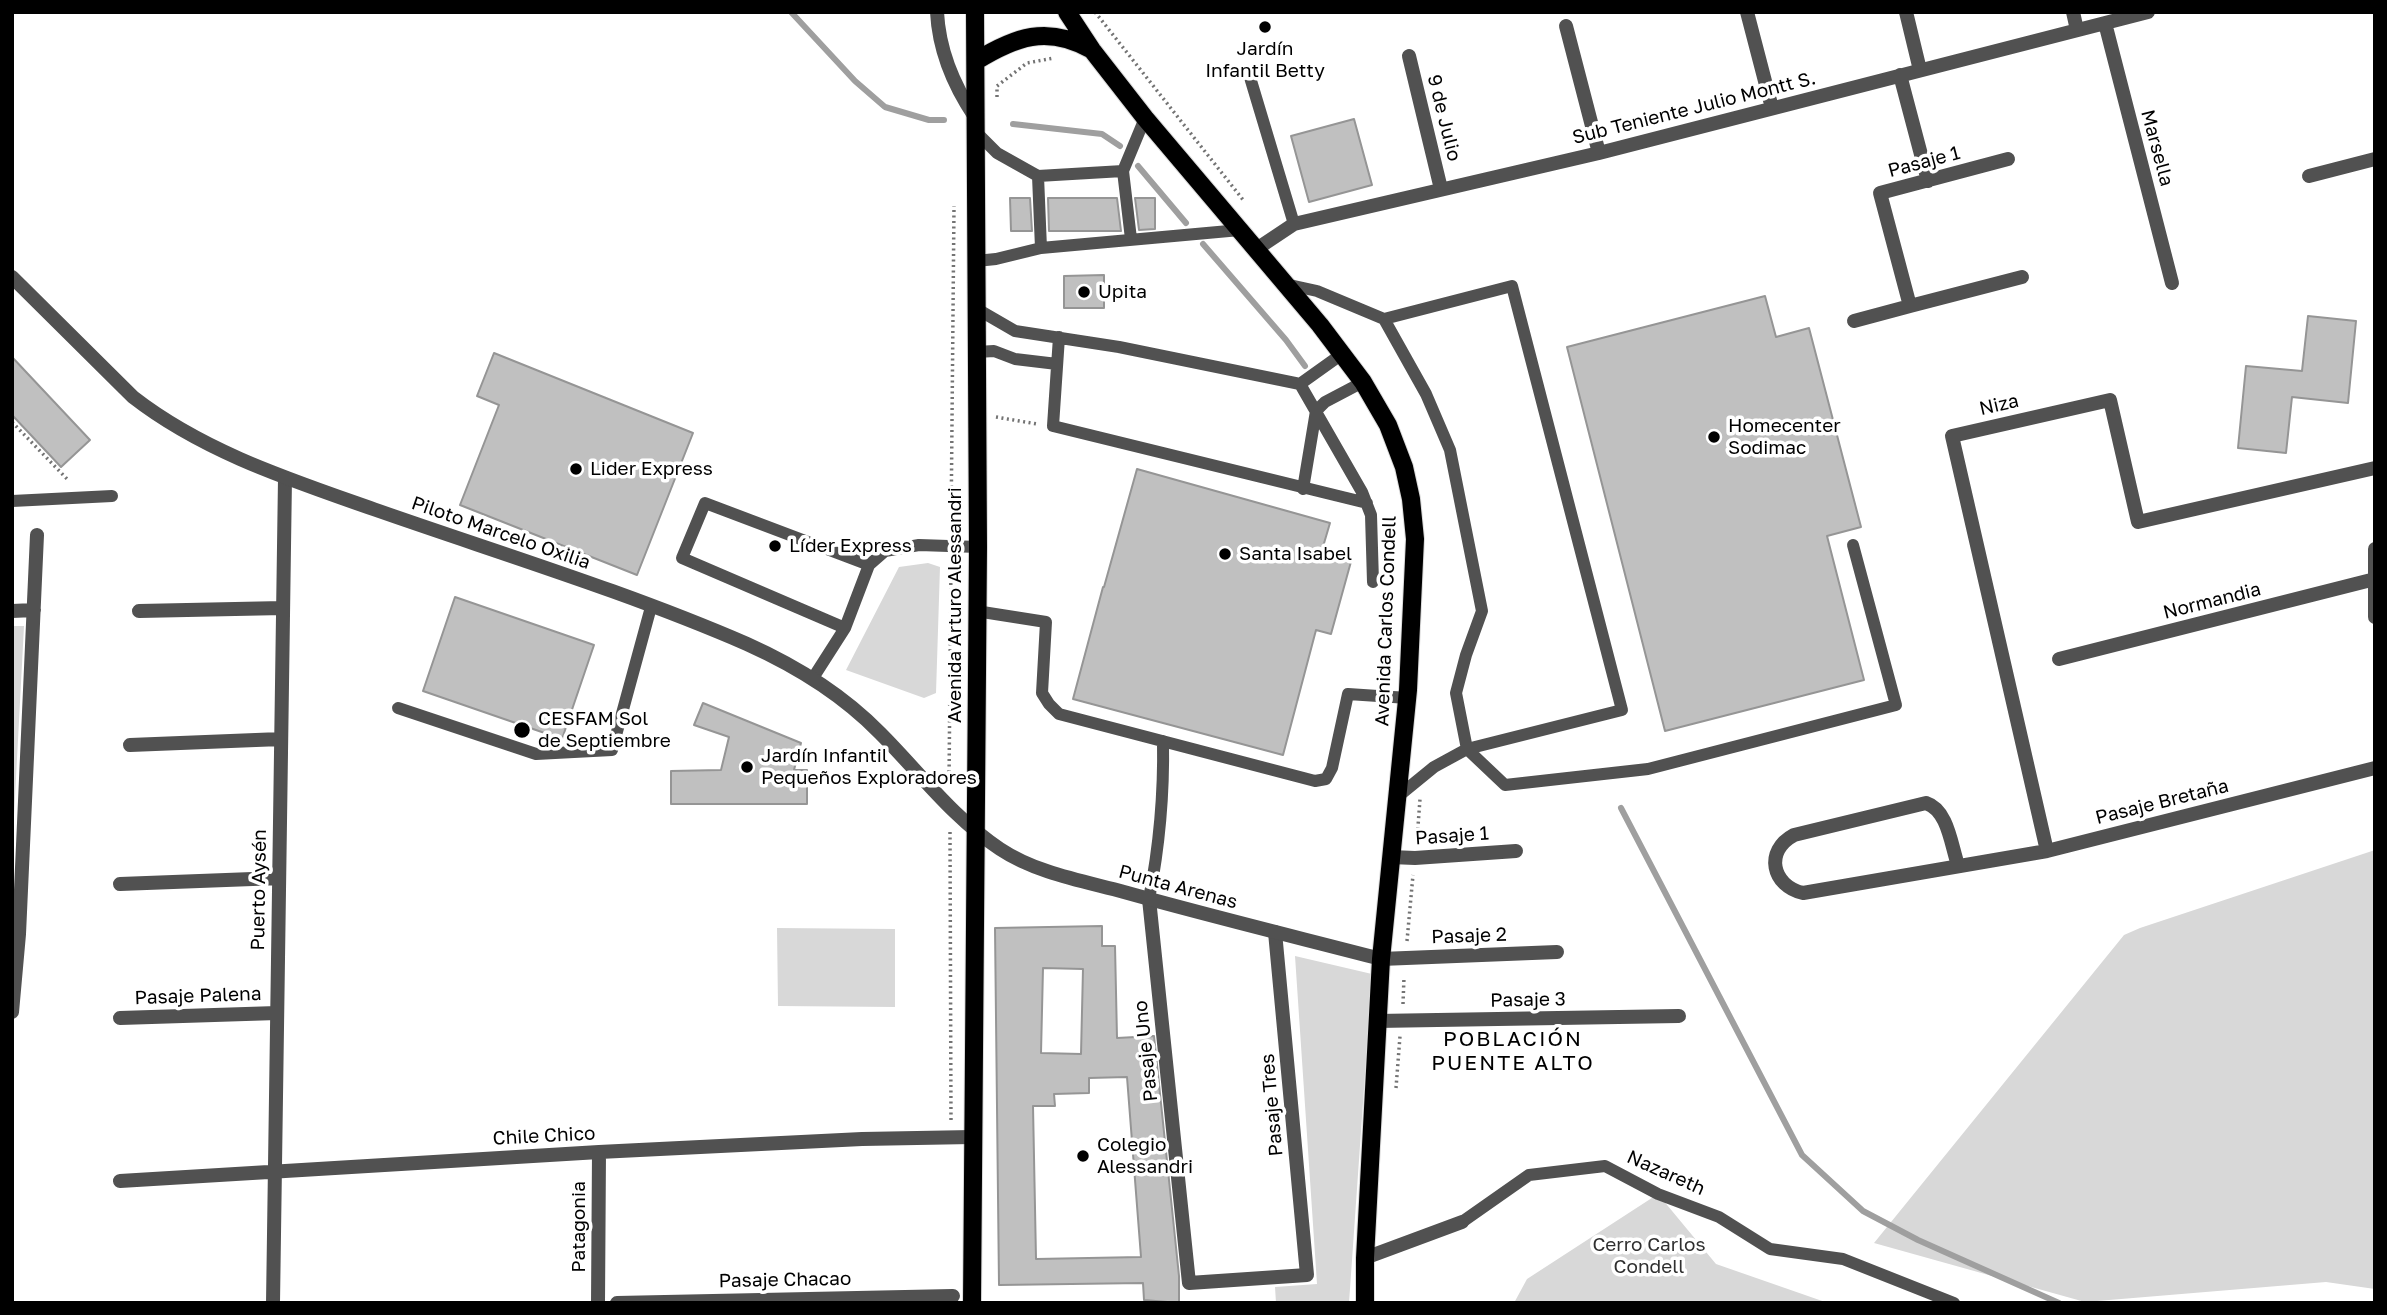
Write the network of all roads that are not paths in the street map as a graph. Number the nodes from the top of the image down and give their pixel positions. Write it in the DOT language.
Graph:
graph roads {
  1 [pos="937,12"];
  2 [pos="975,12"];
  3 [pos="1067,12"];
  4 [pos="1747,12"];
  5 [pos="1906,12"];
  6 [pos="2073,12"];
  7 [pos="2148,12"];
  8 [pos="2105,23"];
  9 [pos="1566,26"];
  10 [pos="2077,30"];
  11 [pos="1092,50"];
  12 [pos="1409,56"];
  13 [pos="976,61"];
  14 [pos="1920,70"];
  15 [pos="1249,74"];
  16 [pos="1900,75"];
  17 [pos="1772,108"];
  18 [pos="1145,118"];
  19 [pos="975,124"];
  20 [pos="1599,153"];
  21 [pos="2008,159"];
  22 [pos="2375,159"];
  23 [pos="1123,171"];
  24 [pos="1038,176"];
  25 [pos="2309,176"];
  26 [pos="1928,181"];
  27 [pos="1441,189"];
  28 [pos="1294,224"];
  29 [pos="1240,230"];
  30 [pos="1131,239"];
  31 [pos="1041,248"];
  32 [pos="1255,250"];
  33 [pos="976,261"];
  34 [pos="2022,276"];
  35 [pos="12,277"];
  36 [pos="2172,283"];
  37 [pos="1284,284"];
  38 [pos="1910,306"];
  39 [pos="976,309"];
  40 [pos="1384,319"];
  41 [pos="1854,321"];
  42 [pos="1059,337"];
  43 [pos="977,352"];
  44 [pos="1342,354"];
  45 [pos="1057,364"];
  46 [pos="1363,382"];
  47 [pos="1300,384"];
  48 [pos="1316,411"];
  49 [pos="2375,468"];
  50 [pos="285,478"];
  51 [pos="1303,489"];
  52 [pos="112,496"];
  53 [pos="12,501"];
  54 [pos="1367,503"];
  55 [pos="37,535"];
  56 [pos="1853,545"];
  57 [pos="978,547"];
  58 [pos="2375,549"];
  59 [pos="869,565"];
  60 [pos="2374,580"];
  61 [pos="1373,582"];
  62 [pos="651,607"];
  63 [pos="283,608"];
  64 [pos="34,610"];
  65 [pos="12,611"];
  66 [pos="139,611"];
  67 [pos="976,611"];
  68 [pos="2375,617"];
  69 [pos="845,628"];
  70 [pos="2059,659"];
  71 [pos="813,678"];
  72 [pos="1408,698"];
  73 [pos="398,708"];
  74 [pos="281,739"];
  75 [pos="1163,741"];
  76 [pos="130,745"];
  77 [pos="1467,750"];
  78 [pos="2375,768"];
  79 [pos="1396,798"];
  80 [pos="974,831"];
  81 [pos="1516,851"];
  82 [pos="2046,851"];
  83 [pos="1391,857"];
  84 [pos="1958,865"];
  85 [pos="279,878"];
  86 [pos="120,884"];
  87 [pos="1149,899"];
  88 [pos="1275,932"];
  89 [pos="15,934"];
  90 [pos="1557,952"];
  91 [pos="1381,959"];
  92 [pos="12,1012"];
  93 [pos="277,1013"];
  94 [pos="1679,1016"];
  95 [pos="120,1018"];
  96 [pos="1377,1021"];
  97 [pos="972,1137"];
  98 [pos="599,1152"];
  99 [pos="275,1172"];
  100 [pos="120,1181"];
  101 [pos="1462,1222"];
  102 [pos="1365,1258"];
  103 [pos="1307,1275"];
  104 [pos="953,1296"];
  105 [pos="273,1303"];
  106 [pos="598,1303"];
  107 [pos="617,1303"];
  108 [pos="972,1303"];
  109 [pos="1365,1303"];
  110 [pos="1954,1303"];
  1 -- 19 [label="street"];
  2 -- 13 [label="main road, Avenida Arturo Alessandri"];
  3 -- 11 [label="main road, Avenida Carlos Condell"];
  4 -- 17 [label="street"];
  5 -- 14 [label="street"];
  6 -- 10 [label="street"];
  7 -- 8 [label="street, Sub Teniente Julio Montt S."];
  8 -- 10 [label="street, Sub Teniente Julio Montt S."];
  8 -- 36 [label="street, Marsella"];
  9 -- 20 [label="street"];
  10 -- 14 [label="street, Sub Teniente Julio Montt S."];
  11 -- 13 [label="main road"];
  11 -- 18 [label="main road, Avenida Carlos Condell"];
  12 -- 27 [label="street, 9 de Julio"];
  13 -- 19 [label="main road, Avenida Arturo Alessandri"];
  14 -- 16 [label="street, Sub Teniente Julio Montt S."];
  15 -- 28 [label="lane"];
  16 -- 17 [label="street, Sub Teniente Julio Montt S."];
  16 -- 26 [label="street"];
  17 -- 20 [label="street, Sub Teniente Julio Montt S."];
  18 -- 23 [label="lane"];
  18 -- 29 [label="main road, Avenida Carlos Condell"];
  19 -- 24 [label="lane"];
  19 -- 33 [label="main road, Avenida Arturo Alessandri"];
  20 -- 27 [label="street, Sub Teniente Julio Montt S."];
  21 -- 26 [label="street, Pasaje 1"];
  22 -- 25 [label="street"];
  23 -- 24 [label="lane"];
  23 -- 30 [label="lane"];
  24 -- 31 [label="lane"];
  26 -- 38 [label="street, Pasaje 1"];
  27 -- 28 [label="street, Sub Teniente Julio Montt S."];
  28 -- 32 [label="street, Sub Teniente Julio Montt S."];
  29 -- 30 [label="lane"];
  29 -- 32 [label="main road, Avenida Carlos Condell"];
  30 -- 31 [label="lane"];
  31 -- 33 [label="lane"];
  32 -- 37 [label="main road, Avenida Carlos Condell"];
  33 -- 39 [label="main road, Avenida Arturo Alessandri"];
  34 -- 38 [label="street"];
  35 -- 50 [label="street, Piloto Marcelo Oxilia"];
  37 -- 40 [label="lane"];
  37 -- 44 [label="main road, Avenida Carlos Condell"];
  38 -- 41 [label="street"];
  39 -- 42 [label="lane"];
  39 -- 43 [label="main road, Avenida Arturo Alessandri"];
  40 -- 77 [label="lane"];
  40 -- 77 [label="lane"];
  42 -- 45 [label="lane"];
  42 -- 47 [label="lane"];
  43 -- 45 [label="lane"];
  43 -- 57 [label="main road, Avenida Arturo Alessandri"];
  44 -- 46 [label="main road, Avenida Carlos Condell"];
  44 -- 47 [label="lane"];
  45 -- 51 [label="lane"];
  46 -- 48 [label="lane"];
  46 -- 72 [label="main road, Avenida Carlos Condell"];
  47 -- 48 [label="lane"];
  48 -- 51 [label="lane"];
  48 -- 54 [label="lane"];
  49 -- 82 [label="street, Niza"];
  50 -- 62 [label="street, Piloto Marcelo Oxilia"];
  50 -- 63 [label="street, Puerto Aysén"];
  51 -- 54 [label="lane"];
  52 -- 53 [label="lane"];
  54 -- 61 [label="lane"];
  55 -- 64 [label="street"];
  56 -- 77 [label="lane"];
  57 -- 59 [label="lane"];
  57 -- 67 [label="main road, Avenida Arturo Alessandri"];
  58 -- 60 [label="street"];
  59 -- 69 [label="lane"];
  59 -- 69 [label="lane"];
  60 -- 68 [label="street"];
  60 -- 70 [label="street, Normandia"];
  62 -- 71 [label="street, Piloto Marcelo Oxilia"];
  62 -- 73 [label="lane"];
  63 -- 66 [label="street"];
  63 -- 74 [label="street, Puerto Aysén"];
  64 -- 65 [label="street"];
  64 -- 89 [label="street"];
  67 -- 75 [label="lane"];
  67 -- 80 [label="main road, Avenida Arturo Alessandri"];
  69 -- 71 [label="lane"];
  71 -- 80 [label="street, Piloto Marcelo Oxilia"];
  72 -- 75 [label="lane"];
  72 -- 79 [label="main road, Avenida Carlos Condell"];
  74 -- 76 [label="street"];
  74 -- 85 [label="street, Puerto Aysén"];
  75 -- 87 [label="lane"];
  77 -- 79 [label="lane"];
  78 -- 82 [label="street, Pasaje Bretaña"];
  79 -- 83 [label="main road, Avenida Carlos Condell"];
  80 -- 87 [label="street, Punta Arenas"];
  80 -- 97 [label="main road, Avenida Arturo Alessandri"];
  81 -- 83 [label="street, Pasaje 1"];
  82 -- 84 [label="street, Pasaje Bretaña"];
  83 -- 91 [label="main road, Avenida Carlos Condell"];
  84 -- 84 [label="street, Pasaje Bretaña"];
  85 -- 86 [label="street"];
  85 -- 93 [label="street, Puerto Aysén"];
  87 -- 88 [label="street, Punta Arenas"];
  87 -- 103 [label="street, Pasaje Uno"];
  88 -- 91 [label="street, Punta Arenas"];
  88 -- 103 [label="street, Pasaje Tres"];
  89 -- 92 [label="street"];
  90 -- 91 [label="street, Pasaje 2"];
  91 -- 96 [label="main road, Avenida Carlos Condell"];
  93 -- 95 [label="street, Pasaje Palena"];
  93 -- 99 [label="street, Puerto Aysén"];
  94 -- 96 [label="street, Pasaje 3"];
  96 -- 102 [label="main road, Avenida Carlos Condell"];
  97 -- 98 [label="street, Chile Chico"];
  97 -- 108 [label="main road, Avenida Arturo Alessandri"];
  98 -- 99 [label="street, Chile Chico"];
  98 -- 106 [label="street, Patagonia"];
  99 -- 100 [label="street, Chile Chico"];
  99 -- 105 [label="street, Puerto Aysén"];
  101 -- 102 [label="street, Nazareth"];
  101 -- 110 [label="lane, Nazareth"];
  102 -- 109 [label="main road, Avenida Carlos Condell"];
  104 -- 107 [label="street, Pasaje Chacao"];
}
